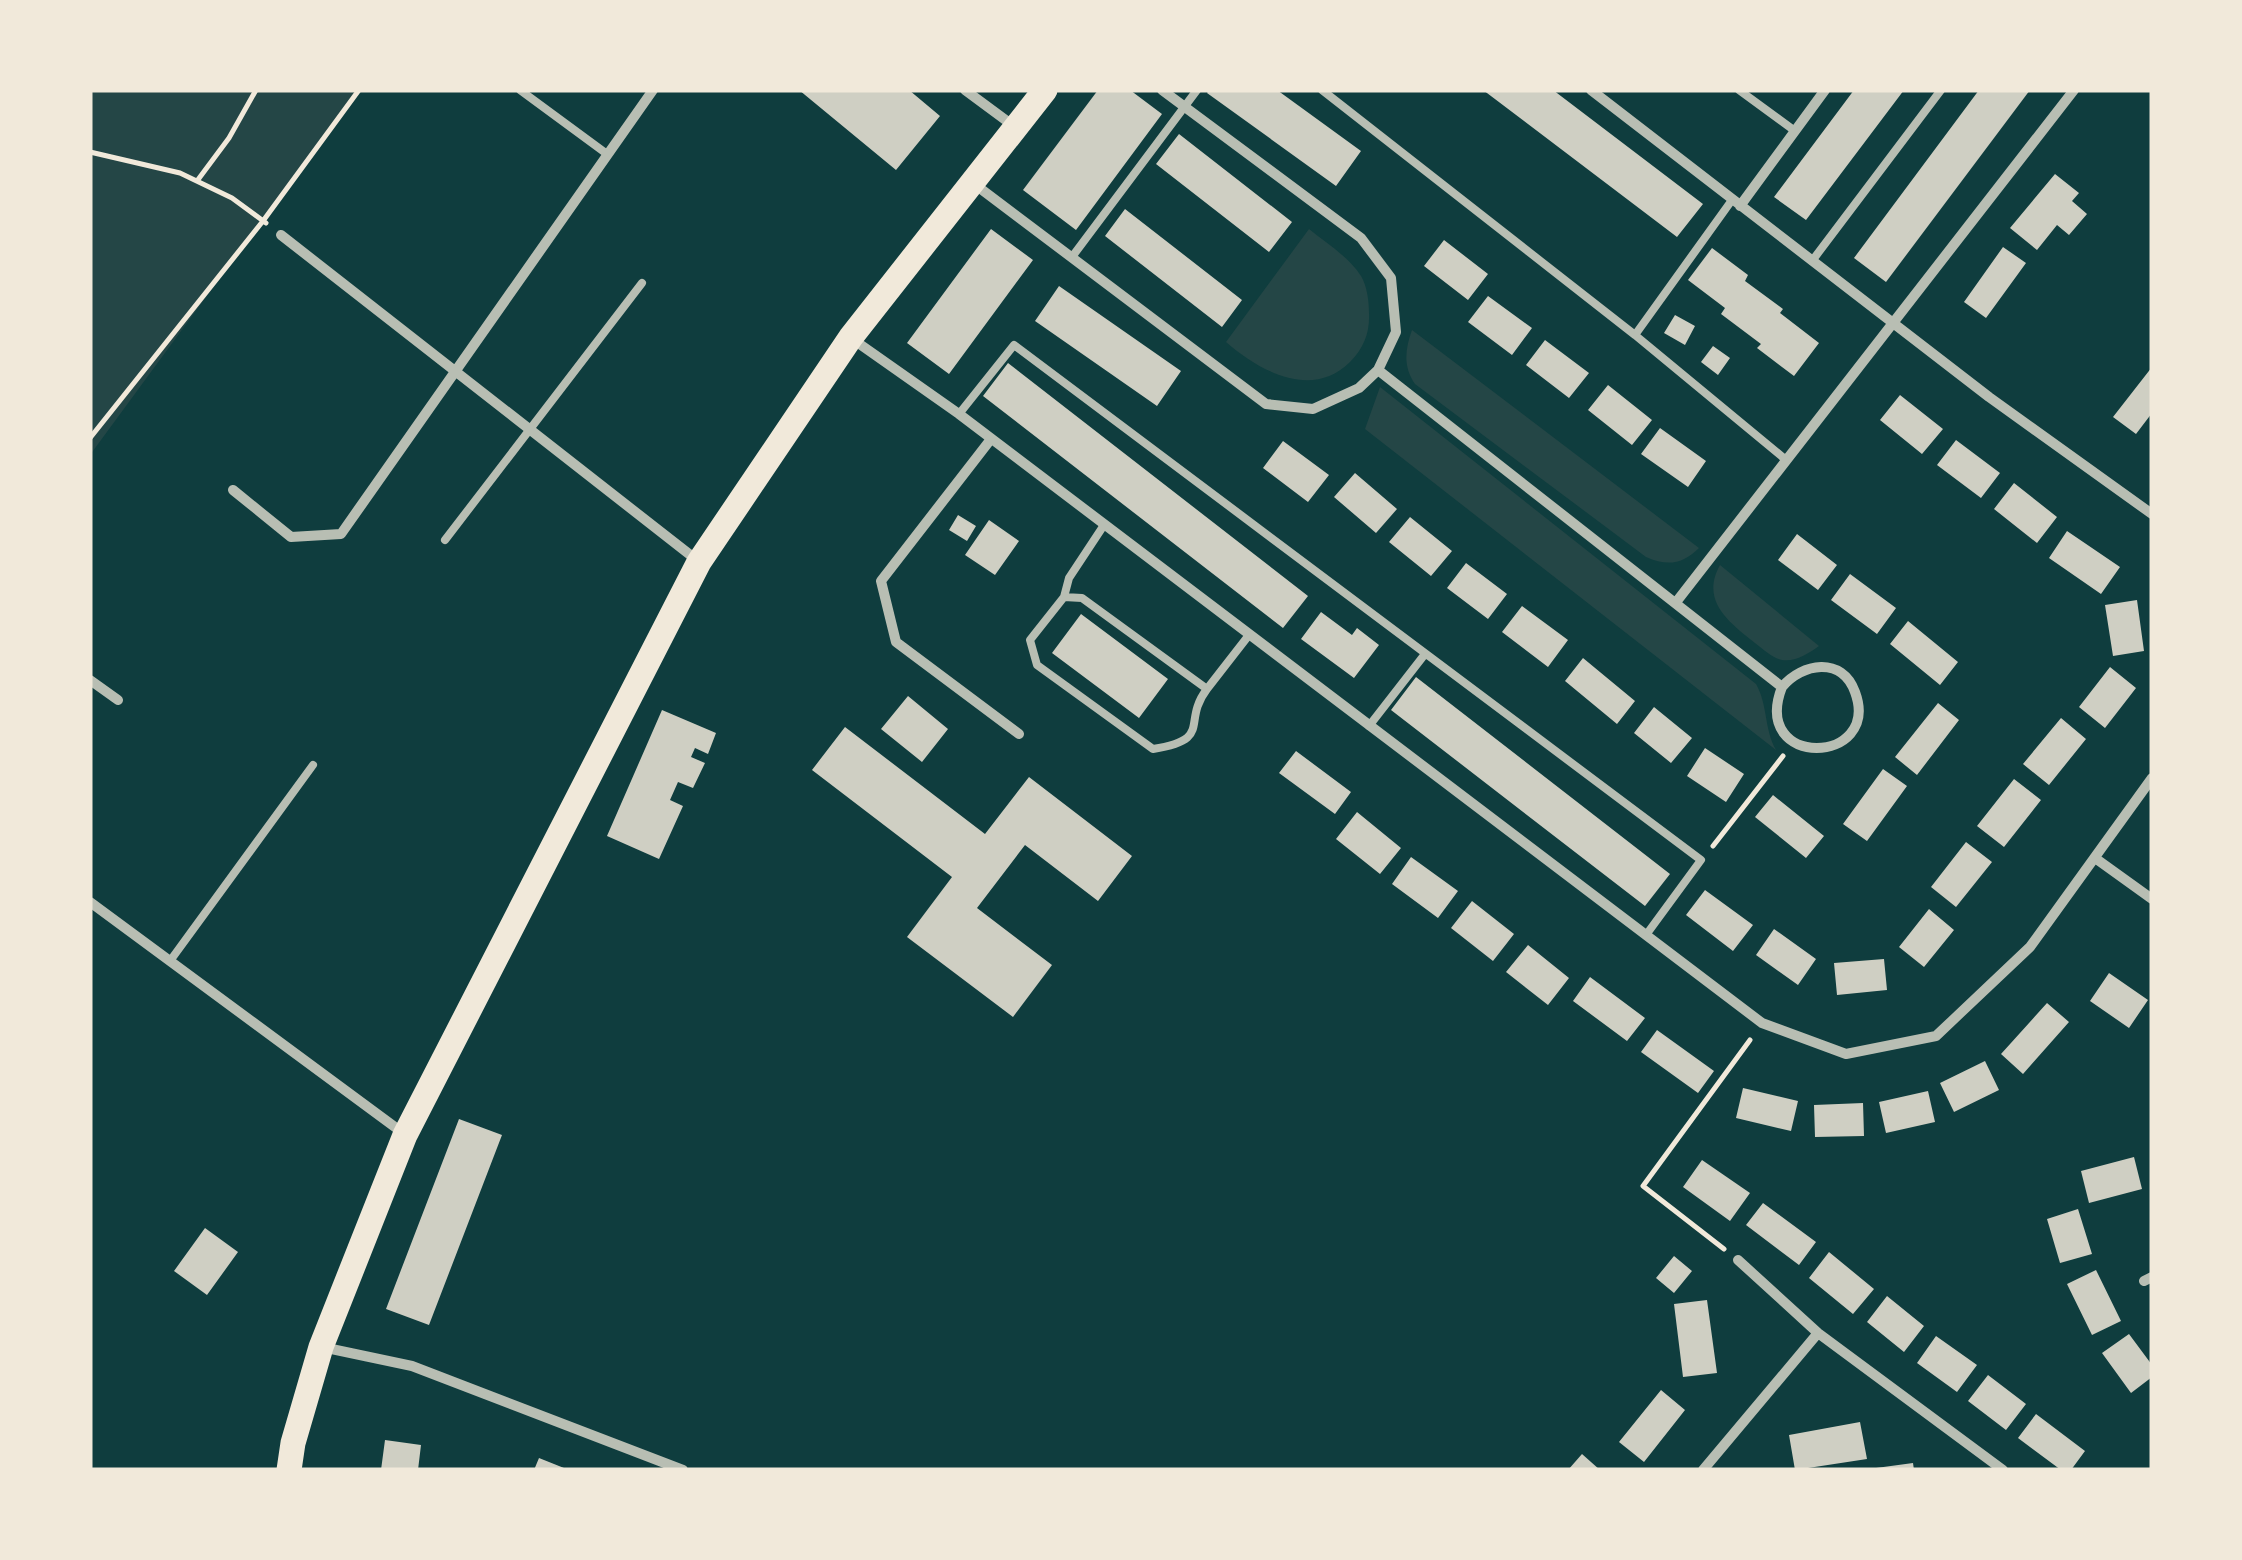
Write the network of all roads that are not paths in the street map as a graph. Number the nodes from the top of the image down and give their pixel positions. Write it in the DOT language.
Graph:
graph roads {
  1 [pos="520,90"];
  2 [pos="652,90"];
  3 [pos="964,90"];
  4 [pos="1045,90"];
  5 [pos="1162,90"];
  6 [pos="1197,90"];
  7 [pos="1322,90"];
  8 [pos="1591,90"];
  9 [pos="1739,90"];
  10 [pos="1824,90"];
  11 [pos="1941,90"];
  12 [pos="2074,90"];
  13 [pos="1184,106"];
  14 [pos="1015,127"];
  15 [pos="1795,131"];
  16 [pos="607,154"];
  17 [pos="972,182"];
  18 [pos="1736,203"];
  19 [pos="282,234"];
  20 [pos="1072,258"];
  21 [pos="1812,261"];
  22 [pos="642,283"];
  23 [pos="1892,322"];
  24 [pos="1635,336"];
  25 [pos="851,337"];
  26 [pos="454,370"];
  27 [pos="1378,370"];
  28 [pos="958,414"];
  29 [pos="530,432"];
  30 [pos="990,439"];
  31 [pos="1785,459"];
  32 [pos="233,490"];
  33 [pos="2152,495"];
  34 [pos="2147,511"];
  35 [pos="1104,525"];
  36 [pos="445,540"];
  37 [pos="698,562"];
  38 [pos="1064,597"];
  39 [pos="1676,601"];
  40 [pos="1249,635"];
  41 [pos="1425,654"];
  42 [pos="90,680"];
  43 [pos="1782,687"];
  44 [pos="1206,689"];
  45 [pos="118,700"];
  46 [pos="1370,726"];
  47 [pos="1019,734"];
  48 [pos="313,766"];
  49 [pos="2152,778"];
  50 [pos="2095,858"];
  51 [pos="2152,899"];
  52 [pos="90,902"];
  53 [pos="1646,935"];
  54 [pos="170,961"];
  55 [pos="405,1135"];
  56 [pos="1738,1260"];
  57 [pos="1818,1332"];
  58 [pos="321,1346"];
  59 [pos="289,1470"];
  60 [pos="684,1470"];
  61 [pos="1702,1470"];
  62 [pos="2003,1470"];
  1 -- 16 [label="lane"];
  2 -- 16 [label="street"];
  3 -- 14 [label="street"];
  4 -- 14 [label="main road"];
  5 -- 13 [label="street"];
  6 -- 13 [label="lane"];
  7 -- 24 [label="lane"];
  8 -- 18 [label="street"];
  9 -- 15 [label="lane"];
  10 -- 15 [label="street"];
  11 -- 21 [label="lane"];
  12 -- 23 [label="street"];
  13 -- 20 [label="lane"];
  13 -- 27 [label="street"];
  14 -- 17 [label="main road"];
  15 -- 18 [label="street"];
  16 -- 26 [label="street"];
  17 -- 20 [label="street"];
  17 -- 25 [label="main road"];
  18 -- 21 [label="street"];
  18 -- 24 [label="lane"];
  19 -- 26 [label="street"];
  20 -- 27 [label="street"];
  21 -- 23 [label="street"];
  22 -- 29 [label="lane"];
  23 -- 31 [label="street"];
  23 -- 34 [label="street"];
  24 -- 31 [label="lane"];
  25 -- 28 [label="street"];
  25 -- 37 [label="main road"];
  26 -- 29 [label="street"];
  26 -- 32 [label="street"];
  27 -- 39 [label="street"];
  28 -- 30 [label="street"];
  28 -- 41 [label="lane"];
  29 -- 36 [label="lane"];
  29 -- 37 [label="street"];
  30 -- 35 [label="street"];
  30 -- 47 [label="street"];
  31 -- 39 [label="street"];
  33 -- 34 [label="street"];
  35 -- 38 [label="lane"];
  35 -- 40 [label="street"];
  37 -- 55 [label="main road"];
  38 -- 44 [label="lane"];
  38 -- 44 [label="lane"];
  39 -- 43 [label="street"];
  40 -- 44 [label="lane"];
  40 -- 46 [label="street"];
  41 -- 46 [label="lane"];
  41 -- 53 [label="lane"];
  42 -- 45 [label="street"];
  43 -- 43 [label="street"];
  46 -- 53 [label="street"];
  48 -- 54 [label="lane"];
  49 -- 50 [label="street"];
  50 -- 51 [label="street"];
  50 -- 53 [label="street"];
  52 -- 54 [label="street"];
  54 -- 55 [label="street"];
  55 -- 58 [label="main road"];
  56 -- 57 [label="street"];
  57 -- 61 [label="street"];
  57 -- 62 [label="street"];
  58 -- 59 [label="main road"];
  58 -- 60 [label="street"];
}
